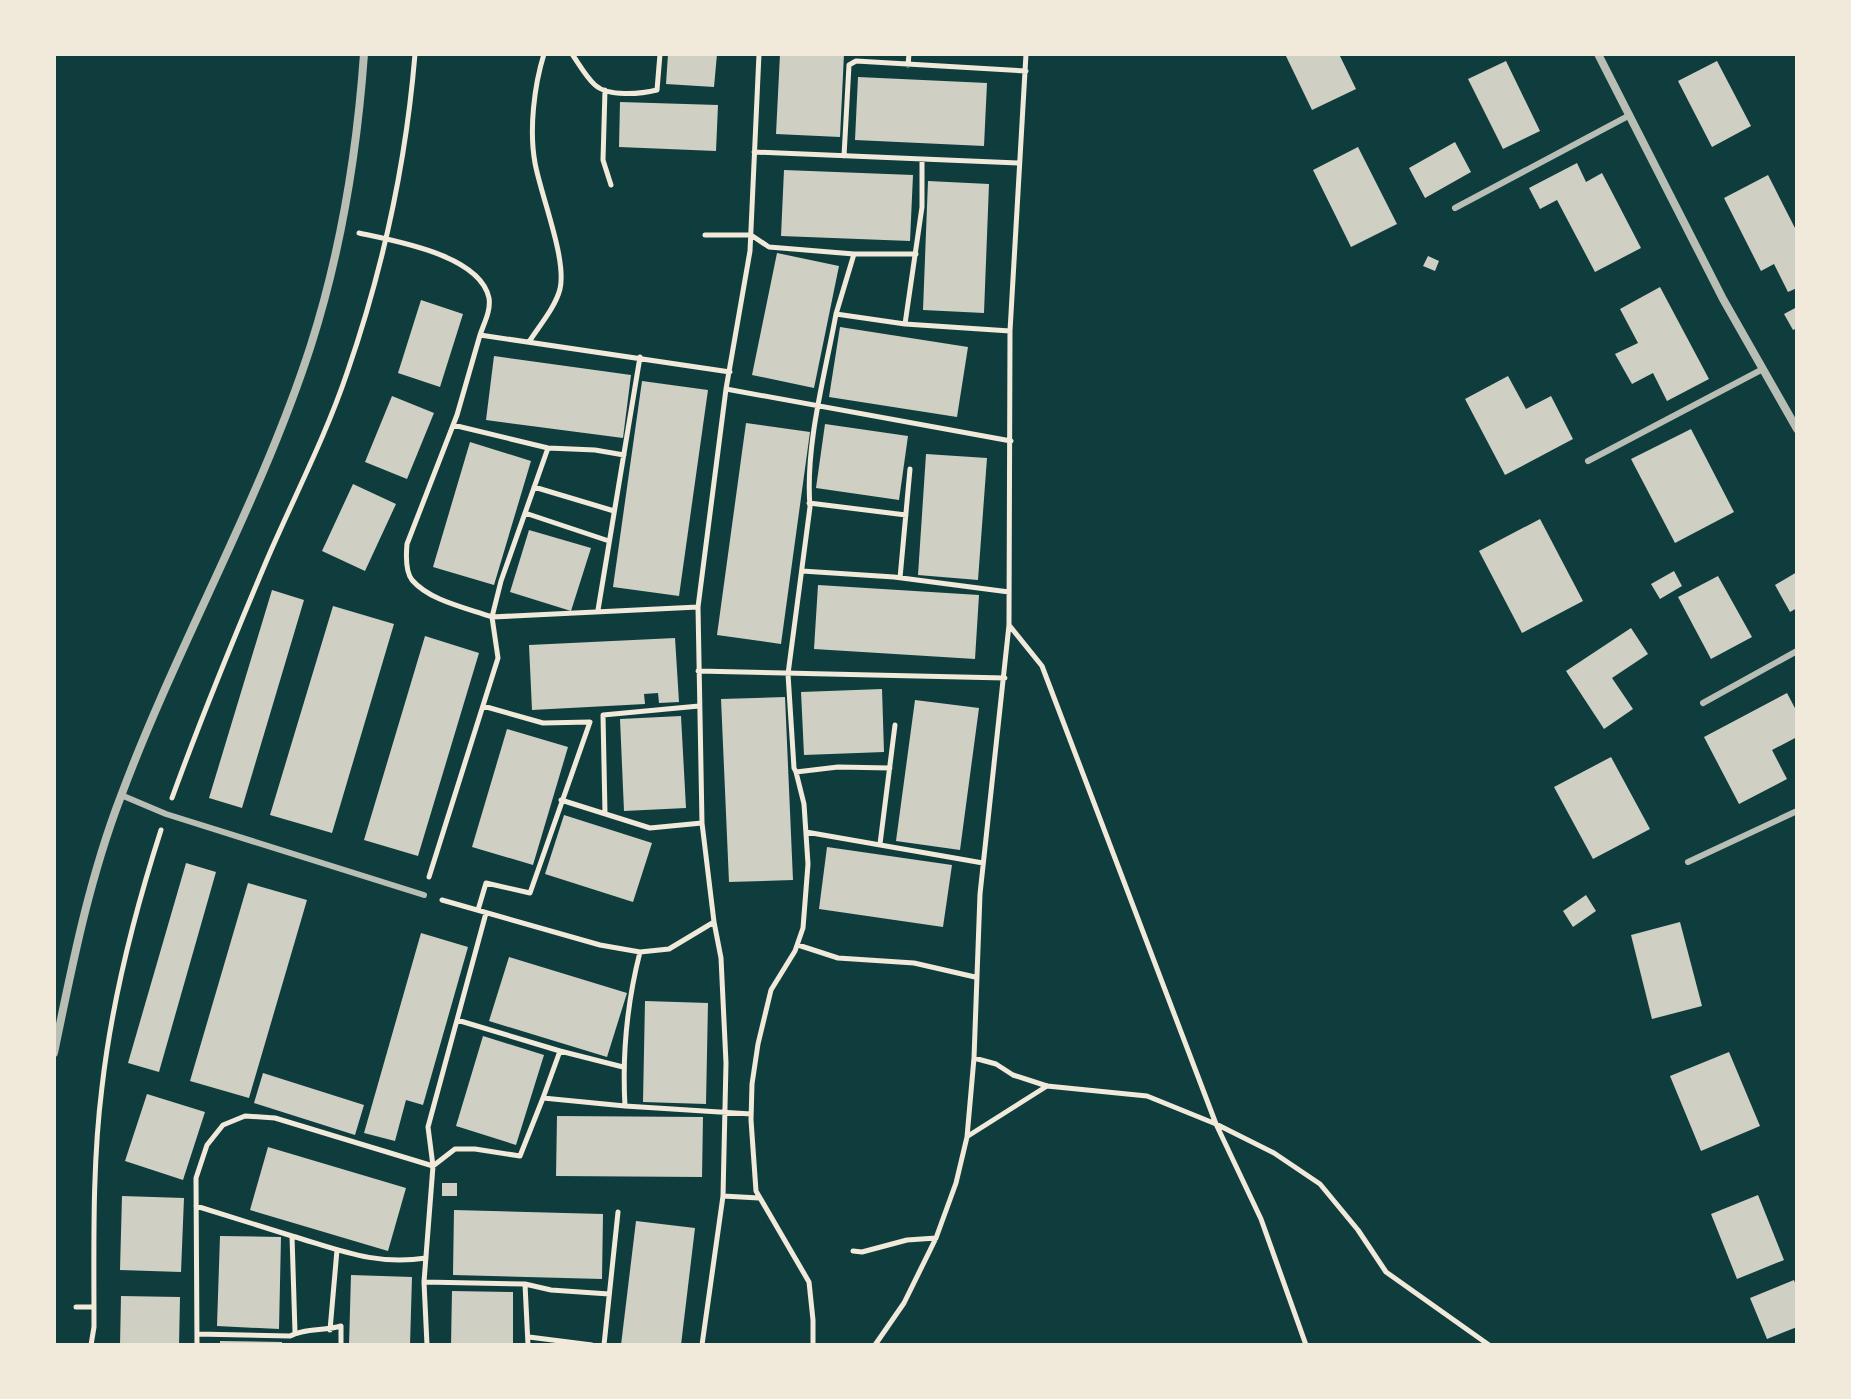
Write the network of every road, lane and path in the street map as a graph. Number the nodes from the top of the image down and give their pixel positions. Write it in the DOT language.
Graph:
graph roads {
  1 [pos="364,54"];
  2 [pos="415,54"];
  3 [pos="544,54"];
  4 [pos="572,54"];
  5 [pos="660,54"];
  6 [pos="759,54"];
  7 [pos="909,54"];
  8 [pos="1026,54"];
  9 [pos="1598,54"];
  10 [pos="856,58"];
  11 [pos="908,65"];
  12 [pos="1026,71"];
  13 [pos="605,90"];
  14 [pos="1630,115"];
  15 [pos="754,152"];
  16 [pos="844,156"];
  17 [pos="922,160"];
  18 [pos="1019,163"];
  19 [pos="611,185"];
  20 [pos="1455,208"];
  21 [pos="341,230"];
  22 [pos="705,235"];
  23 [pos="751,235"];
  24 [pos="387,239"];
  25 [pos="854,254"];
  26 [pos="916,254"];
  27 [pos="836,314"];
  28 [pos="905,324"];
  29 [pos="1010,331"];
  30 [pos="480,335"];
  31 [pos="529,342"];
  32 [pos="640,357"];
  33 [pos="1761,370"];
  34 [pos="730,372"];
  35 [pos="726,389"];
  36 [pos="819,405"];
  37 [pos="453,425"];
  38 [pos="1797,429"];
  39 [pos="1011,441"];
  40 [pos="548,448"];
  41 [pos="624,455"];
  42 [pos="1588,461"];
  43 [pos="910,469"];
  44 [pos="534,487"];
  45 [pos="809,503"];
  46 [pos="614,511"];
  47 [pos="525,513"];
  48 [pos="906,515"];
  49 [pos="609,541"];
  50 [pos="802,571"];
  51 [pos="900,578"];
  52 [pos="1009,592"];
  53 [pos="698,607"];
  54 [pos="598,610"];
  55 [pos="492,617"];
  56 [pos="1009,625"];
  57 [pos="1797,651"];
  58 [pos="698,671"];
  59 [pos="788,674"];
  60 [pos="1005,678"];
  61 [pos="1703,703"];
  62 [pos="483,706"];
  63 [pos="699,706"];
  64 [pos="590,722"];
  65 [pos="602,723"];
  66 [pos="895,725"];
  67 [pos="890,768"];
  68 [pos="796,772"];
  69 [pos="121,795"];
  70 [pos="561,800"];
  71 [pos="1797,811"];
  72 [pos="605,813"];
  73 [pos="166,814"];
  74 [pos="702,823"];
  75 [pos="806,832"];
  76 [pos="880,844"];
  77 [pos="1688,862"];
  78 [pos="983,863"];
  79 [pos="424,895"];
  80 [pos="478,910"];
  81 [pos="486,913"];
  82 [pos="714,922"];
  83 [pos="798,945"];
  84 [pos="640,952"];
  85 [pos="975,977"];
  86 [pos="457,1020"];
  87 [pos="560,1051"];
  88 [pos="54,1053"];
  89 [pos="974,1058"];
  90 [pos="623,1067"];
  91 [pos="1047,1086"];
  92 [pos="543,1098"];
  93 [pos="625,1106"];
  94 [pos="725,1112"];
  95 [pos="751,1114"];
  96 [pos="1216,1124"];
  97 [pos="967,1137"];
  98 [pos="433,1166"];
  99 [pos="723,1196"];
  100 [pos="759,1198"];
  101 [pos="196,1206"];
  102 [pos="618,1212"];
  103 [pos="292,1236"];
  104 [pos="936,1238"];
  105 [pos="337,1250"];
  106 [pos="853,1251"];
  107 [pos="426,1258"];
  108 [pos="424,1282"];
  109 [pos="525,1284"];
  110 [pos="609,1294"];
  111 [pos="76,1307"];
  112 [pos="94,1307"];
  113 [pos="330,1330"];
  114 [pos="295,1332"];
  115 [pos="197,1334"];
  116 [pos="529,1337"];
  117 [pos="91,1345"];
  118 [pos="197,1345"];
  119 [pos="341,1345"];
  120 [pos="427,1345"];
  121 [pos="528,1345"];
  122 [pos="592,1345"];
  123 [pos="604,1345"];
  124 [pos="702,1345"];
  125 [pos="813,1345"];
  126 [pos="875,1345"];
  127 [pos="1306,1345"];
  128 [pos="1489,1345"];
  1 -- 21 [label="street"];
  2 -- 24 [label="path"];
  3 -- 31 [label="path"];
  4 -- 13 [label="path"];
  5 -- 13 [label="path"];
  6 -- 15 [label="path"];
  7 -- 11 [label="path"];
  8 -- 12 [label="path"];
  9 -- 14 [label="street"];
  10 -- 11 [label="path"];
  10 -- 16 [label="path"];
  11 -- 12 [label="path"];
  12 -- 18 [label="path"];
  13 -- 19 [label="path"];
  14 -- 20 [label="lane"];
  14 -- 33 [label="street"];
  15 -- 16 [label="path"];
  15 -- 23 [label="path"];
  16 -- 17 [label="path"];
  17 -- 18 [label="path"];
  17 -- 26 [label="path"];
  18 -- 29 [label="path"];
  21 -- 24 [label="path"];
  21 -- 69 [label="street"];
  22 -- 23 [label="path"];
  23 -- 25 [label="path"];
  23 -- 34 [label="path"];
  24 -- 30 [label="path"];
  24 -- 73 [label="path"];
  25 -- 26 [label="path"];
  25 -- 27 [label="path"];
  26 -- 28 [label="path"];
  27 -- 28 [label="path"];
  27 -- 36 [label="path"];
  28 -- 29 [label="path"];
  29 -- 39 [label="path"];
  30 -- 31 [label="path"];
  30 -- 37 [label="path"];
  31 -- 32 [label="path"];
  32 -- 34 [label="path"];
  32 -- 41 [label="path"];
  33 -- 38 [label="street"];
  33 -- 42 [label="lane"];
  34 -- 35 [label="path"];
  35 -- 36 [label="path"];
  35 -- 53 [label="path"];
  36 -- 39 [label="path"];
  36 -- 45 [label="path"];
  37 -- 40 [label="path"];
  37 -- 55 [label="path"];
  39 -- 52 [label="path"];
  40 -- 41 [label="path"];
  40 -- 44 [label="path"];
  41 -- 46 [label="path"];
  43 -- 48 [label="path"];
  44 -- 46 [label="path"];
  44 -- 47 [label="path"];
  45 -- 48 [label="path"];
  45 -- 50 [label="path"];
  46 -- 49 [label="path"];
  47 -- 49 [label="path"];
  47 -- 55 [label="path"];
  48 -- 51 [label="path"];
  49 -- 54 [label="path"];
  50 -- 51 [label="path"];
  50 -- 59 [label="path"];
  51 -- 52 [label="path"];
  52 -- 56 [label="path"];
  53 -- 54 [label="path"];
  53 -- 58 [label="path"];
  54 -- 55 [label="path"];
  55 -- 62 [label="path"];
  56 -- 60 [label="path"];
  56 -- 96 [label="path"];
  57 -- 61 [label="lane"];
  58 -- 59 [label="path"];
  58 -- 63 [label="path"];
  59 -- 60 [label="path"];
  59 -- 68 [label="path"];
  60 -- 78 [label="path"];
  62 -- 64 [label="path"];
  62 -- 79 [label="path"];
  63 -- 65 [label="path"];
  63 -- 74 [label="path"];
  64 -- 65 [label="path"];
  64 -- 70 [label="path"];
  65 -- 72 [label="path"];
  66 -- 67 [label="path"];
  67 -- 68 [label="path"];
  67 -- 76 [label="path"];
  68 -- 75 [label="path"];
  69 -- 73 [label="lane"];
  69 -- 88 [label="street"];
  70 -- 72 [label="path"];
  70 -- 80 [label="path"];
  71 -- 77 [label="lane"];
  72 -- 74 [label="path"];
  73 -- 79 [label="lane"];
  73 -- 112 [label="path"];
  74 -- 82 [label="path"];
  75 -- 76 [label="path"];
  75 -- 83 [label="path"];
  76 -- 78 [label="path"];
  78 -- 85 [label="path"];
  79 -- 80 [label="path"];
  80 -- 81 [label="path"];
  81 -- 84 [label="path"];
  81 -- 86 [label="path"];
  82 -- 84 [label="path"];
  82 -- 94 [label="path"];
  83 -- 85 [label="path"];
  83 -- 95 [label="path"];
  84 -- 90 [label="path"];
  85 -- 89 [label="path"];
  86 -- 87 [label="path"];
  86 -- 98 [label="path"];
  87 -- 90 [label="path"];
  87 -- 92 [label="path"];
  89 -- 91 [label="path"];
  89 -- 97 [label="path"];
  90 -- 93 [label="path"];
  91 -- 96 [label="path"];
  91 -- 97 [label="path"];
  92 -- 93 [label="path"];
  92 -- 98 [label="path"];
  93 -- 94 [label="path"];
  94 -- 95 [label="path"];
  94 -- 99 [label="path"];
  95 -- 100 [label="path"];
  96 -- 127 [label="path"];
  96 -- 128 [label="path"];
  97 -- 104 [label="path"];
  98 -- 101 [label="path"];
  98 -- 107 [label="path"];
  99 -- 100 [label="path"];
  99 -- 124 [label="path"];
  100 -- 125 [label="path"];
  101 -- 103 [label="path"];
  101 -- 115 [label="path"];
  102 -- 110 [label="path"];
  103 -- 105 [label="path"];
  103 -- 114 [label="path"];
  104 -- 106 [label="path"];
  104 -- 126 [label="path"];
  105 -- 107 [label="path"];
  105 -- 113 [label="path"];
  107 -- 108 [label="path"];
  108 -- 109 [label="path"];
  108 -- 120 [label="path"];
  109 -- 110 [label="path"];
  109 -- 116 [label="path"];
  110 -- 123 [label="path"];
  111 -- 112 [label="path"];
  112 -- 117 [label="path"];
  113 -- 114 [label="path"];
  113 -- 119 [label="path"];
  114 -- 115 [label="path"];
  115 -- 118 [label="path"];
  116 -- 121 [label="path"];
  116 -- 122 [label="path"];
}
